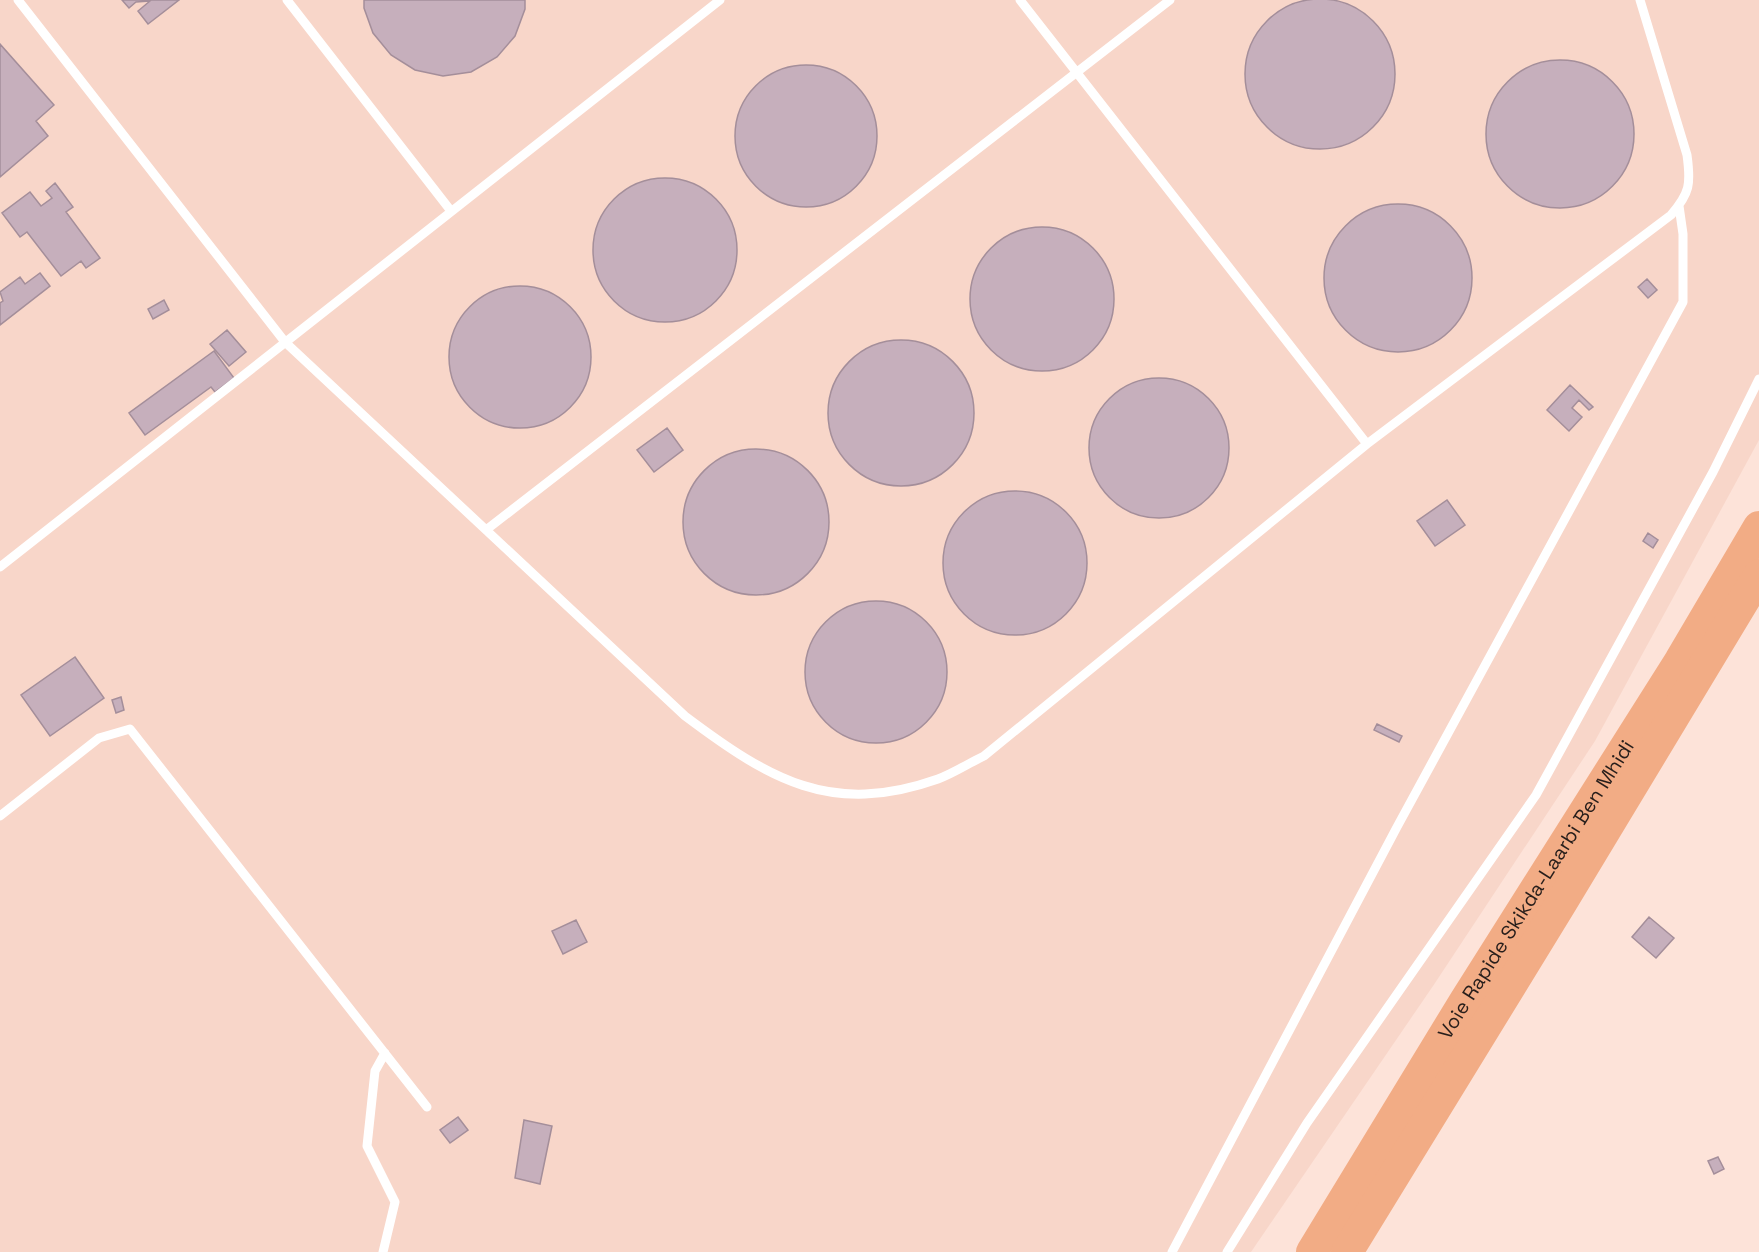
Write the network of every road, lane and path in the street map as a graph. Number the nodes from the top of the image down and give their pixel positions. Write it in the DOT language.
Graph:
graph roads {
  1 [pos="18,0"];
  2 [pos="287,0"];
  3 [pos="720,0"];
  4 [pos="1020,0"];
  5 [pos="1170,0"];
  6 [pos="1640,0"];
  7 [pos="1077,72"];
  8 [pos="1679,206"];
  9 [pos="451,211"];
  10 [pos="285,342"];
  11 [pos="1759,379"];
  12 [pos="1367,444"];
  13 [pos="1759,527"];
  14 [pos="486,530"];
  15 [pos="0,567"];
  16 [pos="1759,575"];
  17 [pos="0,816"];
  18 [pos="385,1053"];
  19 [pos="427,1107"];
  20 [pos="383,1252"];
  21 [pos="1172,1252"];
  22 [pos="1227,1252"];
  23 [pos="1312,1252"];
  24 [pos="1347,1252"];
  1 -- 10 [label="lane"];
  2 -- 9 [label="lane"];
  3 -- 9 [label="lane"];
  4 -- 7 [label="lane"];
  5 -- 7 [label="lane"];
  6 -- 8 [label="lane"];
  7 -- 12 [label="lane"];
  7 -- 14 [label="lane"];
  8 -- 12 [label="lane"];
  8 -- 21 [label="lane"];
  9 -- 10 [label="lane"];
  10 -- 14 [label="lane"];
  10 -- 15 [label="lane"];
  11 -- 22 [label="lane"];
  12 -- 14 [label="lane"];
  13 -- 23 [label="highway, Voie Rapide Skikda-Laarbi Ben Mhidi"];
  16 -- 24 [label="highway, Voie Rapide Skikda-Laarbi Ben Mhidi"];
  17 -- 18 [label="lane"];
  18 -- 19 [label="lane"];
  18 -- 20 [label="lane"];
}
